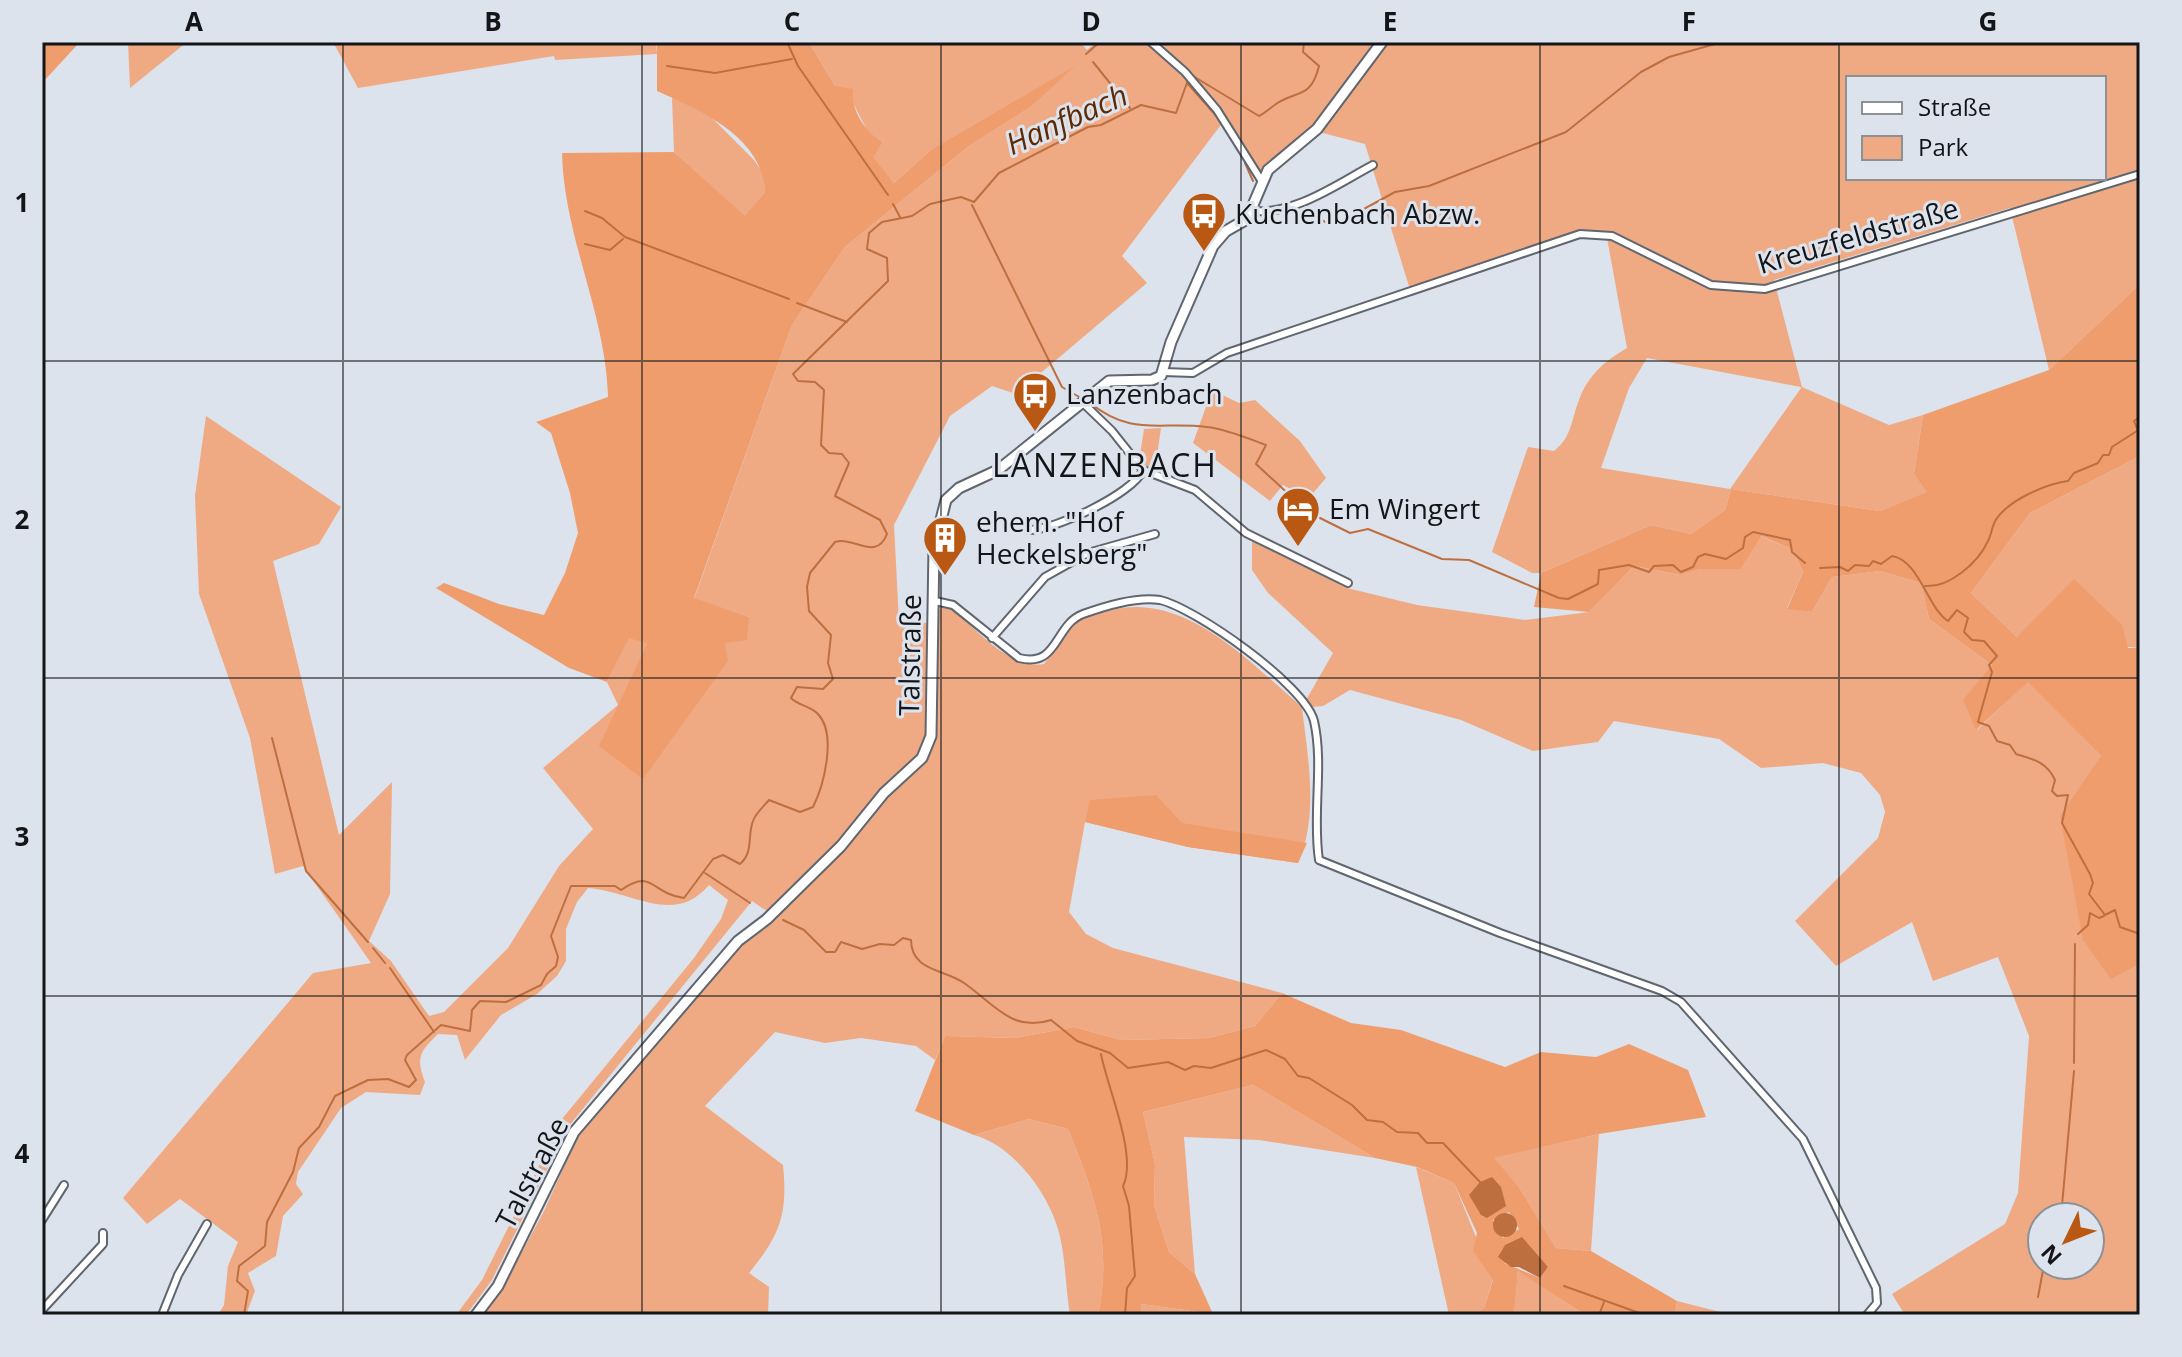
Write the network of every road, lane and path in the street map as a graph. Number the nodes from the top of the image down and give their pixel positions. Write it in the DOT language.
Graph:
graph roads {
  1 [pos="1151,42"];
  2 [pos="1382,42"];
  3 [pos="1373,165"];
  4 [pos="2140,174"];
  5 [pos="1261,180"];
  6 [pos="1252,211"];
  7 [pos="1163,372"];
  8 [pos="1083,403"];
  9 [pos="1143,470"];
  10 [pos="1028,530"];
  11 [pos="1155,534"];
  12 [pos="1348,583"];
  13 [pos="935,601"];
  14 [pos="992,638"];
  15 [pos="64,1185"];
  16 [pos="42,1220"];
  17 [pos="207,1224"];
  18 [pos="103,1233"];
  19 [pos="42,1310"];
  20 [pos="162,1315"];
  21 [pos="476,1315"];
  22 [pos="1867,1315"];
  1 -- 5 [label="street"];
  2 -- 5 [label="main road"];
  3 -- 6 [label="street"];
  4 -- 7 [label="street, Kreuzfeldstraße"];
  5 -- 6 [label="main road"];
  6 -- 7 [label="main road"];
  7 -- 8 [label="main road, Talstraße"];
  8 -- 9 [label="street"];
  8 -- 13 [label="main road, Talstraße"];
  9 -- 10 [label="street"];
  9 -- 12 [label="street"];
  11 -- 14 [label="street"];
  13 -- 14 [label="street"];
  13 -- 21 [label="main road, Talstraße"];
  14 -- 22 [label="street"];
  15 -- 16 [label="street"];
  17 -- 20 [label="street"];
  18 -- 19 [label="street"];
}
